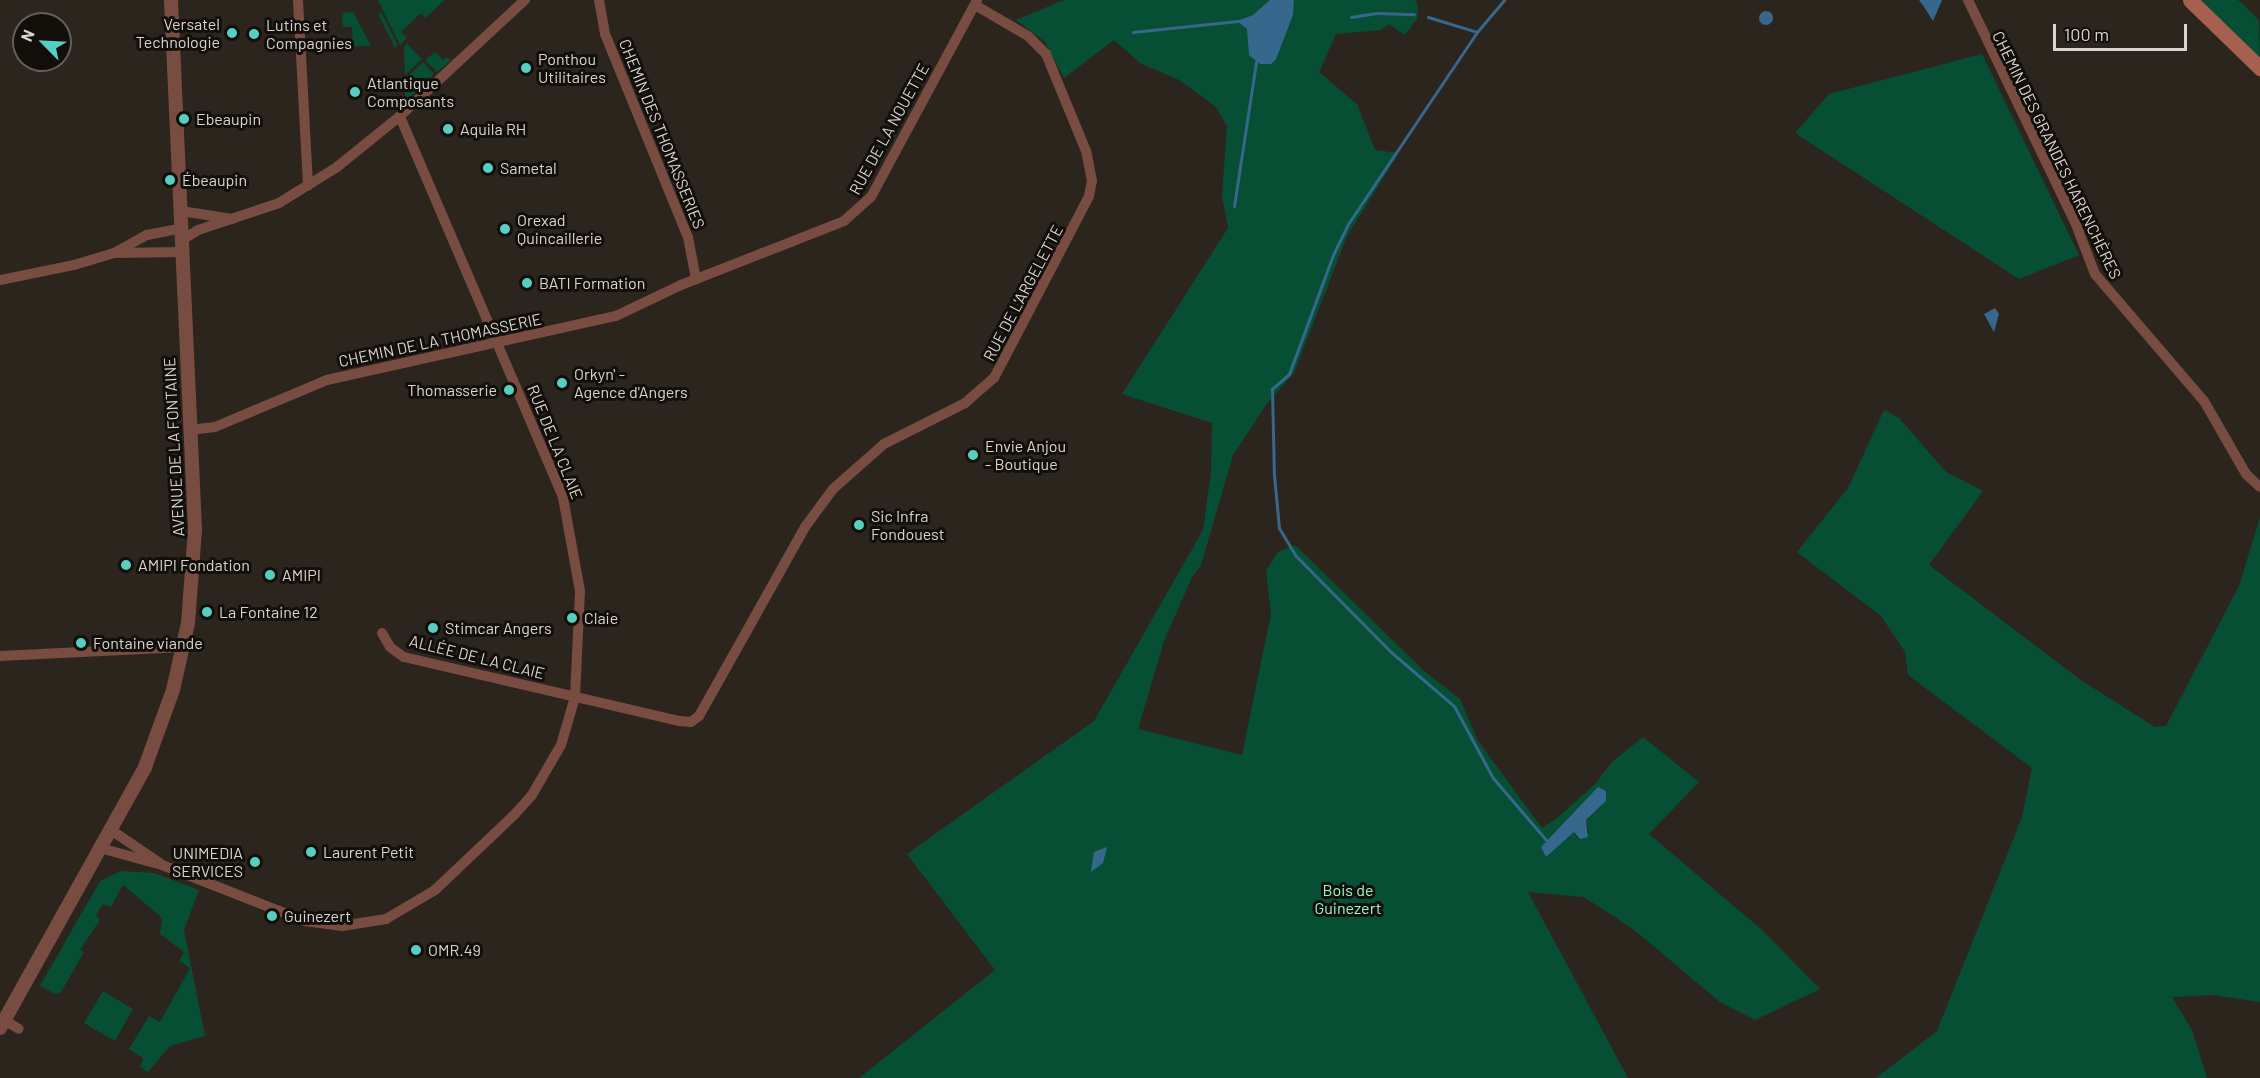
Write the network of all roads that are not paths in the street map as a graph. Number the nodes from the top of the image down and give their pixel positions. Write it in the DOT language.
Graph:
graph roads {
  1 [pos="171,0"];
  2 [pos="298,0"];
  3 [pos="525,0"];
  4 [pos="599,0"];
  5 [pos="1968,0"];
  6 [pos="2190,0"];
  7 [pos="976,2"];
  8 [pos="2260,68"];
  9 [pos="400,116"];
  10 [pos="308,186"];
  11 [pos="181,212"];
  12 [pos="232,219"];
  13 [pos="182,240"];
  14 [pos="114,253"];
  15 [pos="696,279"];
  16 [pos="0,280"];
  17 [pos="497,342"];
  18 [pos="190,430"];
  19 [pos="2260,487"];
  20 [pos="382,633"];
  21 [pos="184,647"];
  22 [pos="0,656"];
  23 [pos="574,697"];
  24 [pos="111,830"];
  25 [pos="100,848"];
  26 [pos="162,865"];
  27 [pos="2,1024"];
  28 [pos="19,1029"];
  1 -- 11 [label="street, AVENUE DE LA FONTAINE"];
  2 -- 10 [label="street"];
  3 -- 9 [label="street"];
  4 -- 15 [label="street, CHEMIN DES THOMASSERIES"];
  5 -- 19 [label="street, CHEMIN DES GRANDES HARENCHÈRES"];
  6 -- 8 [label="main road"];
  7 -- 15 [label="street, RUE DE LA NOUETTE"];
  7 -- 23 [label="street, RUE DE L'ARGELETTE"];
  9 -- 10 [label="street"];
  9 -- 17 [label="street, RUE DE LA CLAIE"];
  10 -- 12 [label="street"];
  11 -- 12 [label="street"];
  11 -- 13 [label="street, AVENUE DE LA FONTAINE"];
  12 -- 13 [label="street"];
  13 -- 14 [label="street"];
  13 -- 14 [label="street"];
  13 -- 18 [label="street, AVENUE DE LA FONTAINE"];
  14 -- 16 [label="street"];
  15 -- 17 [label="street, CHEMIN DE LA THOMASSERIE"];
  17 -- 18 [label="street, CHEMIN DE LA THOMASSERIE"];
  17 -- 23 [label="street, RUE DE LA CLAIE"];
  18 -- 21 [label="street, AVENUE DE LA FONTAINE"];
  20 -- 23 [label="street, ALLÉE DE LA CLAIE"];
  21 -- 22 [label="street"];
  21 -- 24 [label="street, AVENUE DE LA FONTAINE"];
  23 -- 26 [label="street, RUE DE LA CLAIE"];
  24 -- 25 [label="street, AVENUE DE LA FONTAINE"];
  24 -- 26 [label="street, RUE DE LA CLAIE"];
  25 -- 26 [label="street, RUE DE LA CLAIE"];
  25 -- 27 [label="street, AVENUE DE LA FONTAINE"];
  27 -- 28 [label="street"];
}
